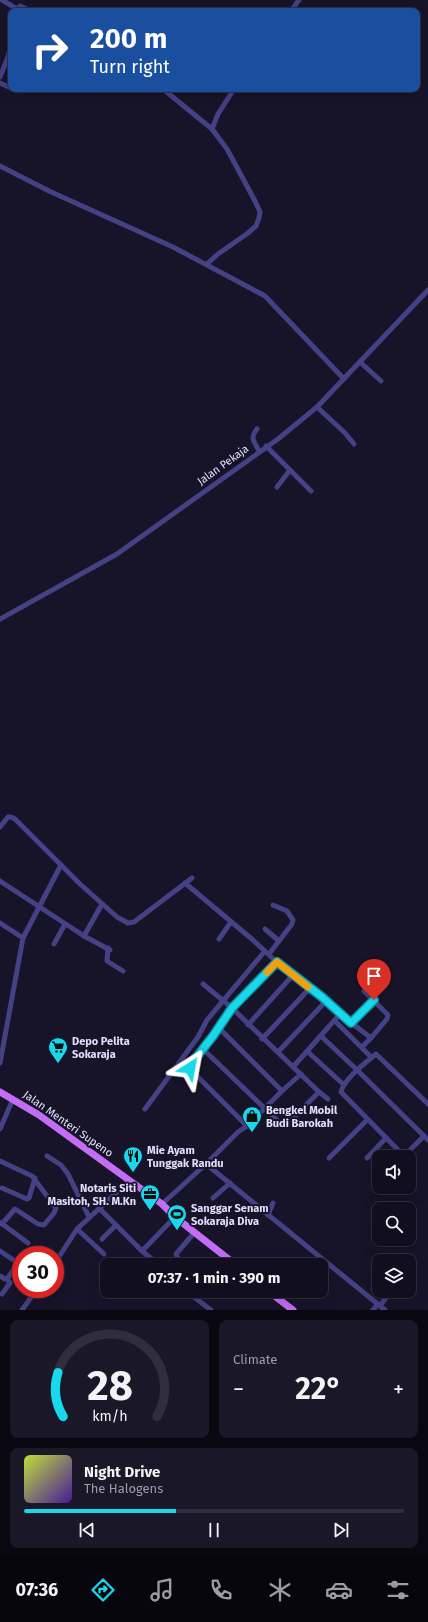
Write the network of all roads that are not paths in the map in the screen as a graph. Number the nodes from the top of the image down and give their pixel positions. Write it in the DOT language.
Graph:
graph roads {
  1 [pos="2,0"];
  2 [pos="17,8"];
  3 [pos="8,57"];
  4 [pos="0,77"];
  5 [pos="167,92"];
  6 [pos="232,92"];
  7 [pos="212,129"];
  8 [pos="0,166"];
  9 [pos="207,264"];
  10 [pos="428,290"];
  11 [pos="360,362"];
  12 [pos="344,379"];
  13 [pos="381,381"];
  14 [pos="317,407"];
  15 [pos="257,430"];
  16 [pos="354,444"];
  17 [pos="266,446"];
  18 [pos="259,451"];
  19 [pos="290,470"];
  20 [pos="277,487"];
  21 [pos="311,491"];
  22 [pos="0,619"];
  23 [pos="0,826"];
  24 [pos="61,865"];
  25 [pos="192,878"];
  26 [pos="0,881"];
  27 [pos="185,883"];
  28 [pos="102,904"];
  29 [pos="273,905"];
  30 [pos="39,908"];
  31 [pos="230,922"];
  32 [pos="0,923"];
  33 [pos="65,924"];
  34 [pos="265,929"];
  35 [pos="84,936"];
  36 [pos="23,938"];
  37 [pos="218,939"];
  38 [pos="279,941"];
  39 [pos="54,944"];
  40 [pos="267,953"];
  41 [pos="277,962"];
  42 [pos="123,971"];
  43 [pos="293,975"];
  44 [pos="203,984"];
  45 [pos="310,988"];
  46 [pos="364,991"];
  47 [pos="223,1000"];
  48 [pos="374,1000"];
  49 [pos="326,1001"];
  50 [pos="232,1008"];
  51 [pos="340,1014"];
  52 [pos="336,1021"];
  53 [pos="351,1023"];
  54 [pos="248,1025"];
  55 [pos="219,1028"];
  56 [pos="322,1037"];
  57 [pos="371,1038"];
  58 [pos="262,1039"];
  59 [pos="362,1048"];
  60 [pos="203,1049"];
  61 [pos="278,1052"];
  62 [pos="308,1052"];
  63 [pos="371,1057"];
  64 [pos="0,1063"];
  65 [pos="293,1067"];
  66 [pos="358,1070"];
  67 [pos="301,1074"];
  68 [pos="344,1085"];
  69 [pos="282,1091"];
  70 [pos="0,1092"];
  71 [pos="319,1092"];
  72 [pos="13,1098"];
  73 [pos="328,1098"];
  74 [pos="428,1104"];
  75 [pos="145,1109"];
  76 [pos="265,1109"];
  77 [pos="238,1118"];
  78 [pos="367,1120"];
  79 [pos="247,1126"];
  80 [pos="0,1129"];
  81 [pos="238,1132"];
  82 [pos="424,1136"];
  83 [pos="386,1138"];
  84 [pos="428,1140"];
  85 [pos="47,1156"];
  86 [pos="329,1158"];
  87 [pos="366,1158"];
  88 [pos="0,1161"];
  89 [pos="206,1164"];
  90 [pos="35,1178"];
  91 [pos="129,1181"];
  92 [pos="230,1183"];
  93 [pos="1,1189"];
  94 [pos="213,1198"];
  95 [pos="273,1203"];
  96 [pos="162,1204"];
  97 [pos="99,1208"];
  98 [pos="268,1215"];
  99 [pos="89,1217"];
  100 [pos="175,1217"];
  101 [pos="1,1224"];
  102 [pos="116,1225"];
  103 [pos="77,1229"];
  104 [pos="196,1232"];
  105 [pos="102,1238"];
  106 [pos="28,1243"];
  107 [pos="64,1248"];
  108 [pos="0,1251"];
  109 [pos="142,1251"];
  110 [pos="104,1254"];
  111 [pos="150,1258"];
  112 [pos="178,1258"];
  113 [pos="228,1258"];
  114 [pos="0,1276"];
  115 [pos="7,1279"];
  116 [pos="2,1294"];
  117 [pos="31,1298"];
  118 [pos="195,1298"];
  119 [pos="277,1298"];
  120 [pos="385,1298"];
  121 [pos="379,1305"];
  122 [pos="22,1310"];
  123 [pos="211,1310"];
  124 [pos="293,1310"];
  125 [pos="373,1310"];
  126 [pos="385,1310"];
  1 -- 2 [label="street"];
  3 -- 4 [label="street"];
  5 -- 7 [label="street"];
  6 -- 7 [label="street"];
  7 -- 9 [label="street"];
  8 -- 9 [label="street"];
  9 -- 12 [label="street"];
  10 -- 11 [label="street, Jalan Pekaja"];
  11 -- 12 [label="street, Jalan Pekaja"];
  11 -- 13 [label="street"];
  12 -- 14 [label="street, Jalan Pekaja"];
  14 -- 16 [label="street"];
  14 -- 17 [label="street, Jalan Pekaja"];
  15 -- 18 [label="street"];
  17 -- 18 [label="street, Jalan Pekaja"];
  17 -- 19 [label="street"];
  18 -- 22 [label="street, Jalan Pekaja"];
  19 -- 20 [label="street"];
  19 -- 21 [label="street"];
  23 -- 24 [label="street"];
  24 -- 28 [label="street"];
  24 -- 30 [label="street"];
  25 -- 27 [label="street"];
  26 -- 30 [label="street"];
  27 -- 28 [label="street"];
  27 -- 31 [label="street"];
  28 -- 35 [label="street"];
  29 -- 38 [label="street"];
  30 -- 33 [label="street"];
  30 -- 36 [label="street"];
  31 -- 37 [label="street"];
  31 -- 40 [label="street"];
  32 -- 36 [label="street"];
  33 -- 35 [label="street"];
  33 -- 39 [label="street"];
  34 -- 38 [label="street"];
  35 -- 42 [label="street"];
  36 -- 64 [label="street"];
  38 -- 40 [label="street"];
  40 -- 41 [label="street"];
  40 -- 47 [label="street"];
  41 -- 43 [label="street"];
  41 -- 50 [label="street"];
  43 -- 45 [label="street"];
  43 -- 54 [label="street"];
  44 -- 47 [label="street"];
  45 -- 49 [label="street"];
  45 -- 58 [label="street"];
  46 -- 48 [label="street"];
  47 -- 50 [label="street"];
  47 -- 75 [label="street"];
  48 -- 53 [label="street"];
  48 -- 57 [label="street"];
  49 -- 51 [label="street"];
  49 -- 61 [label="street"];
  50 -- 54 [label="street"];
  50 -- 55 [label="street"];
  51 -- 52 [label="street"];
  51 -- 53 [label="street"];
  52 -- 56 [label="street"];
  52 -- 59 [label="street"];
  53 -- 57 [label="street"];
  54 -- 58 [label="street"];
  55 -- 60 [label="street"];
  55 -- 69 [label="street"];
  56 -- 62 [label="street"];
  56 -- 66 [label="street"];
  57 -- 59 [label="street"];
  58 -- 61 [label="street"];
  59 -- 63 [label="street"];
  60 -- 76 [label="street"];
  60 -- 77 [label="street"];
  61 -- 65 [label="street"];
  62 -- 65 [label="street"];
  62 -- 68 [label="street"];
  63 -- 66 [label="street"];
  63 -- 74 [label="street"];
  65 -- 67 [label="street"];
  66 -- 68 [label="street"];
  66 -- 82 [label="street"];
  67 -- 69 [label="street"];
  67 -- 71 [label="street"];
  68 -- 78 [label="street"];
  69 -- 76 [label="street"];
  70 -- 72 [label="main road, Jalan Menteri Supeno"];
  71 -- 73 [label="street"];
  71 -- 76 [label="street"];
  72 -- 80 [label="street"];
  72 -- 91 [label="main road, Jalan Menteri Supeno"];
  76 -- 79 [label="street"];
  77 -- 79 [label="street"];
  77 -- 81 [label="street"];
  78 -- 83 [label="street"];
  78 -- 86 [label="street"];
  79 -- 81 [label="street"];
  81 -- 89 [label="street"];
  82 -- 83 [label="street"];
  82 -- 84 [label="street"];
  83 -- 87 [label="street"];
  85 -- 99 [label="street"];
  88 -- 90 [label="street"];
  89 -- 92 [label="street"];
  89 -- 96 [label="street"];
  90 -- 93 [label="street"];
  90 -- 101 [label="street"];
  91 -- 96 [label="main road, Jalan Menteri Supeno"];
  91 -- 97 [label="street"];
  92 -- 94 [label="street"];
  92 -- 98 [label="street"];
  95 -- 98 [label="street"];
  96 -- 100 [label="main road, Jalan Menteri Supeno"];
  97 -- 99 [label="street"];
  97 -- 102 [label="street"];
  98 -- 121 [label="street"];
  99 -- 103 [label="street"];
  100 -- 104 [label="main road, Jalan Menteri Supeno"];
  100 -- 109 [label="street"];
  101 -- 106 [label="street"];
  102 -- 105 [label="street"];
  102 -- 109 [label="street"];
  103 -- 107 [label="street"];
  103 -- 110 [label="street"];
  104 -- 112 [label="street"];
  104 -- 113 [label="main road, Jalan Menteri Supeno"];
  108 -- 115 [label="street"];
  109 -- 111 [label="street"];
  114 -- 115 [label="street"];
  115 -- 116 [label="street"];
  117 -- 122 [label="street"];
  118 -- 123 [label="street"];
  119 -- 124 [label="main road"];
  120 -- 121 [label="street"];
  121 -- 125 [label="street"];
  121 -- 126 [label="street"];
}
